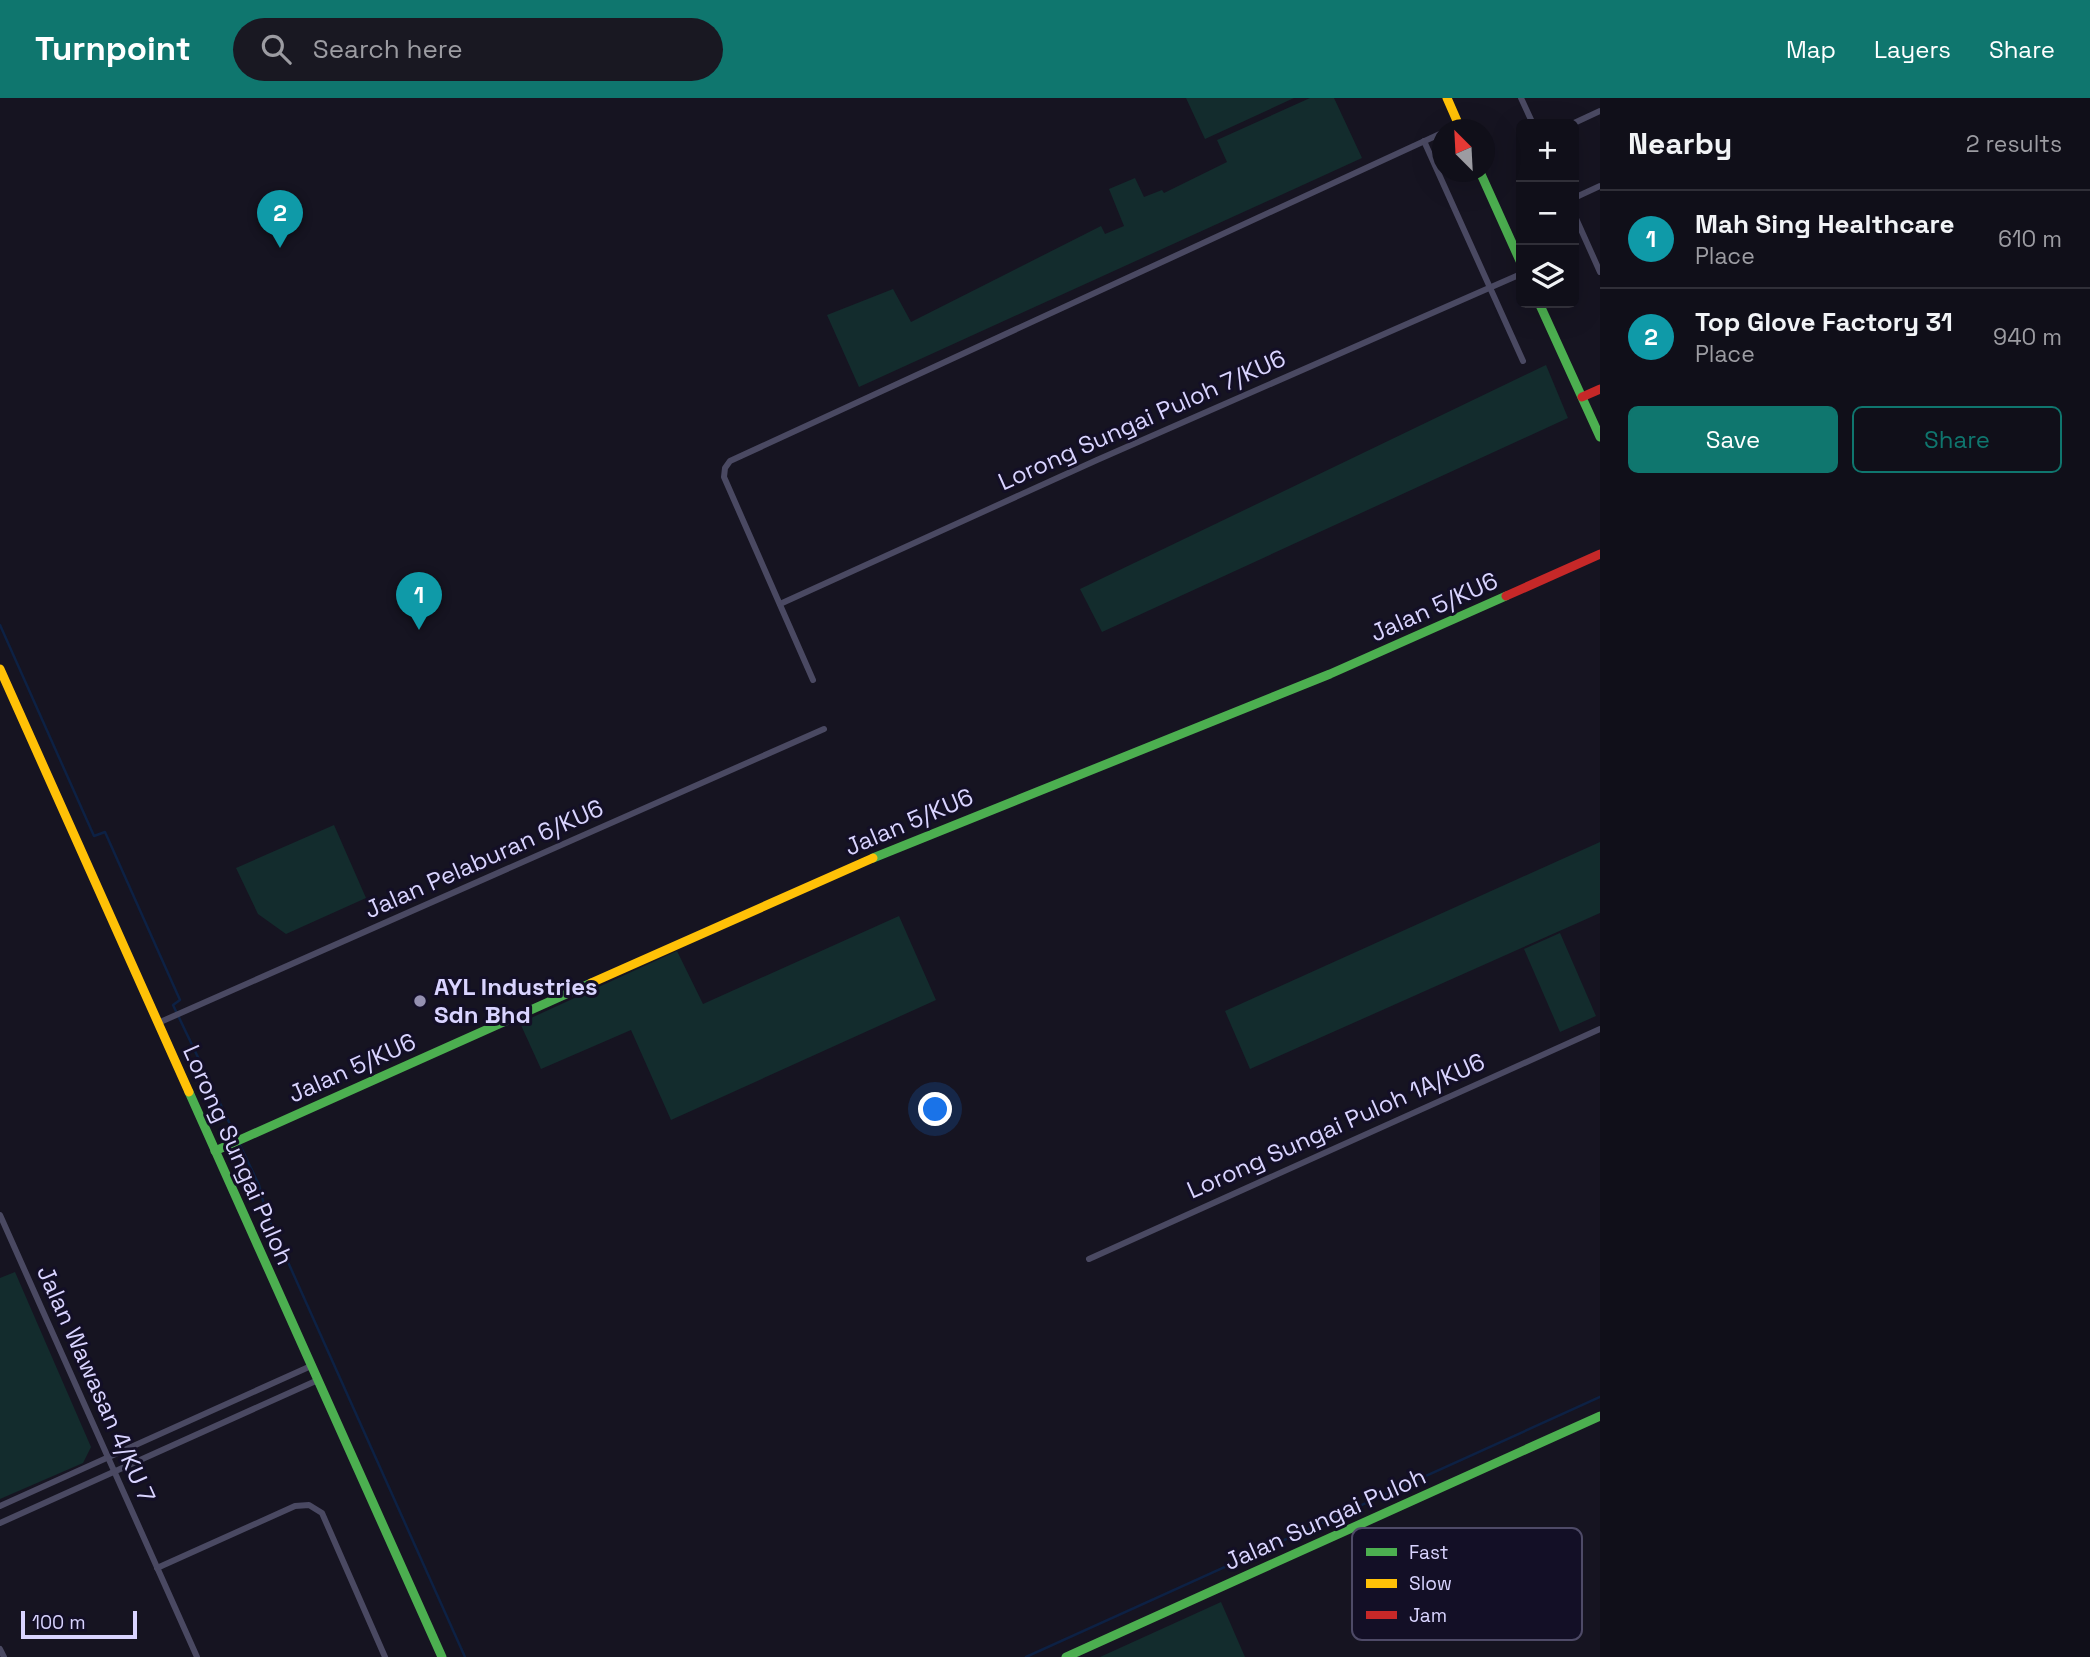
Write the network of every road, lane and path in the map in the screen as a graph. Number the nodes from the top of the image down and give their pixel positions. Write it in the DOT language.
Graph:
graph roads {
  1 [pos="1447,98"];
  2 [pos="1521,98"];
  3 [pos="1600,111"];
  4 [pos="1456,119"];
  5 [pos="1531,119"];
  6 [pos="1579,121"];
  7 [pos="1432,138"];
  8 [pos="1424,141"];
  9 [pos="1485,182"];
  10 [pos="1600,186"];
  11 [pos="1579,196"];
  12 [pos="1579,224"];
  13 [pos="1516,252"];
  14 [pos="1598,261"];
  15 [pos="1600,272"];
  16 [pos="1516,276"];
  17 [pos="1491,288"];
  18 [pos="1541,308"];
  19 [pos="1523,361"];
  20 [pos="1600,389"];
  21 [pos="1582,397"];
  22 [pos="1600,407"];
  23 [pos="1588,412"];
  24 [pos="1600,437"];
  25 [pos="1600,554"];
  26 [pos="780,604"];
  27 [pos="1,673"];
  28 [pos="813,680"];
  29 [pos="4,691"];
  30 [pos="824,729"];
  31 [pos="158,1023"];
  32 [pos="1600,1029"];
  33 [pos="218,1149"];
  34 [pos="0,1215"];
  35 [pos="1088,1259"];
  36 [pos="311,1366"];
  37 [pos="318,1380"];
  38 [pos="1600,1416"];
  39 [pos="108,1458"];
  40 [pos="114,1472"];
  41 [pos="0,1506"];
  42 [pos="0,1523"];
  43 [pos="157,1568"];
  44 [pos="0,1649"];
  45 [pos="4,1657"];
  46 [pos="197,1657"];
  47 [pos="385,1657"];
  48 [pos="442,1657"];
  49 [pos="1066,1657"];
  1 -- 4 [label="street"];
  2 -- 5 [label="street"];
  3 -- 6 [label="street"];
  7 -- 8 [label="street"];
  8 -- 17 [label="street"];
  8 -- 26 [label="street"];
  9 -- 13 [label="street"];
  10 -- 11 [label="street"];
  12 -- 14 [label="street"];
  14 -- 15 [label="street"];
  16 -- 17 [label="street, Lorong Sungai Puloh 7/KU6"];
  17 -- 19 [label="street"];
  17 -- 26 [label="street, Lorong Sungai Puloh 7/KU6"];
  18 -- 21 [label="street"];
  20 -- 21 [label="street"];
  21 -- 23 [label="street"];
  22 -- 23 [label="street"];
  23 -- 24 [label="street"];
  25 -- 33 [label="street, Jalan 5/KU6"];
  26 -- 28 [label="street"];
  27 -- 29 [label="street, Lorong Sungai Puloh"];
  29 -- 31 [label="street, Lorong Sungai Puloh"];
  30 -- 31 [label="street, Jalan Pelaburan 6/KU6"];
  31 -- 33 [label="street, Lorong Sungai Puloh"];
  32 -- 35 [label="street, Lorong Sungai Puloh 1A/KU6"];
  33 -- 36 [label="street, Lorong Sungai Puloh"];
  34 -- 39 [label="street, Jalan Wawasan 4/KU 7"];
  36 -- 37 [label="street, Lorong Sungai Puloh"];
  36 -- 39 [label="street"];
  37 -- 40 [label="street"];
  37 -- 48 [label="street, Lorong Sungai Puloh"];
  38 -- 49 [label="street, Jalan Sungai Puloh"];
  39 -- 40 [label="street, Jalan Wawasan 4/KU 7"];
  39 -- 41 [label="street"];
  40 -- 42 [label="street"];
  40 -- 43 [label="street, Jalan Wawasan 4/KU 7"];
  43 -- 46 [label="street, Jalan Wawasan 4/KU 7"];
  43 -- 47 [label="street"];
  44 -- 45 [label="street"];
}
